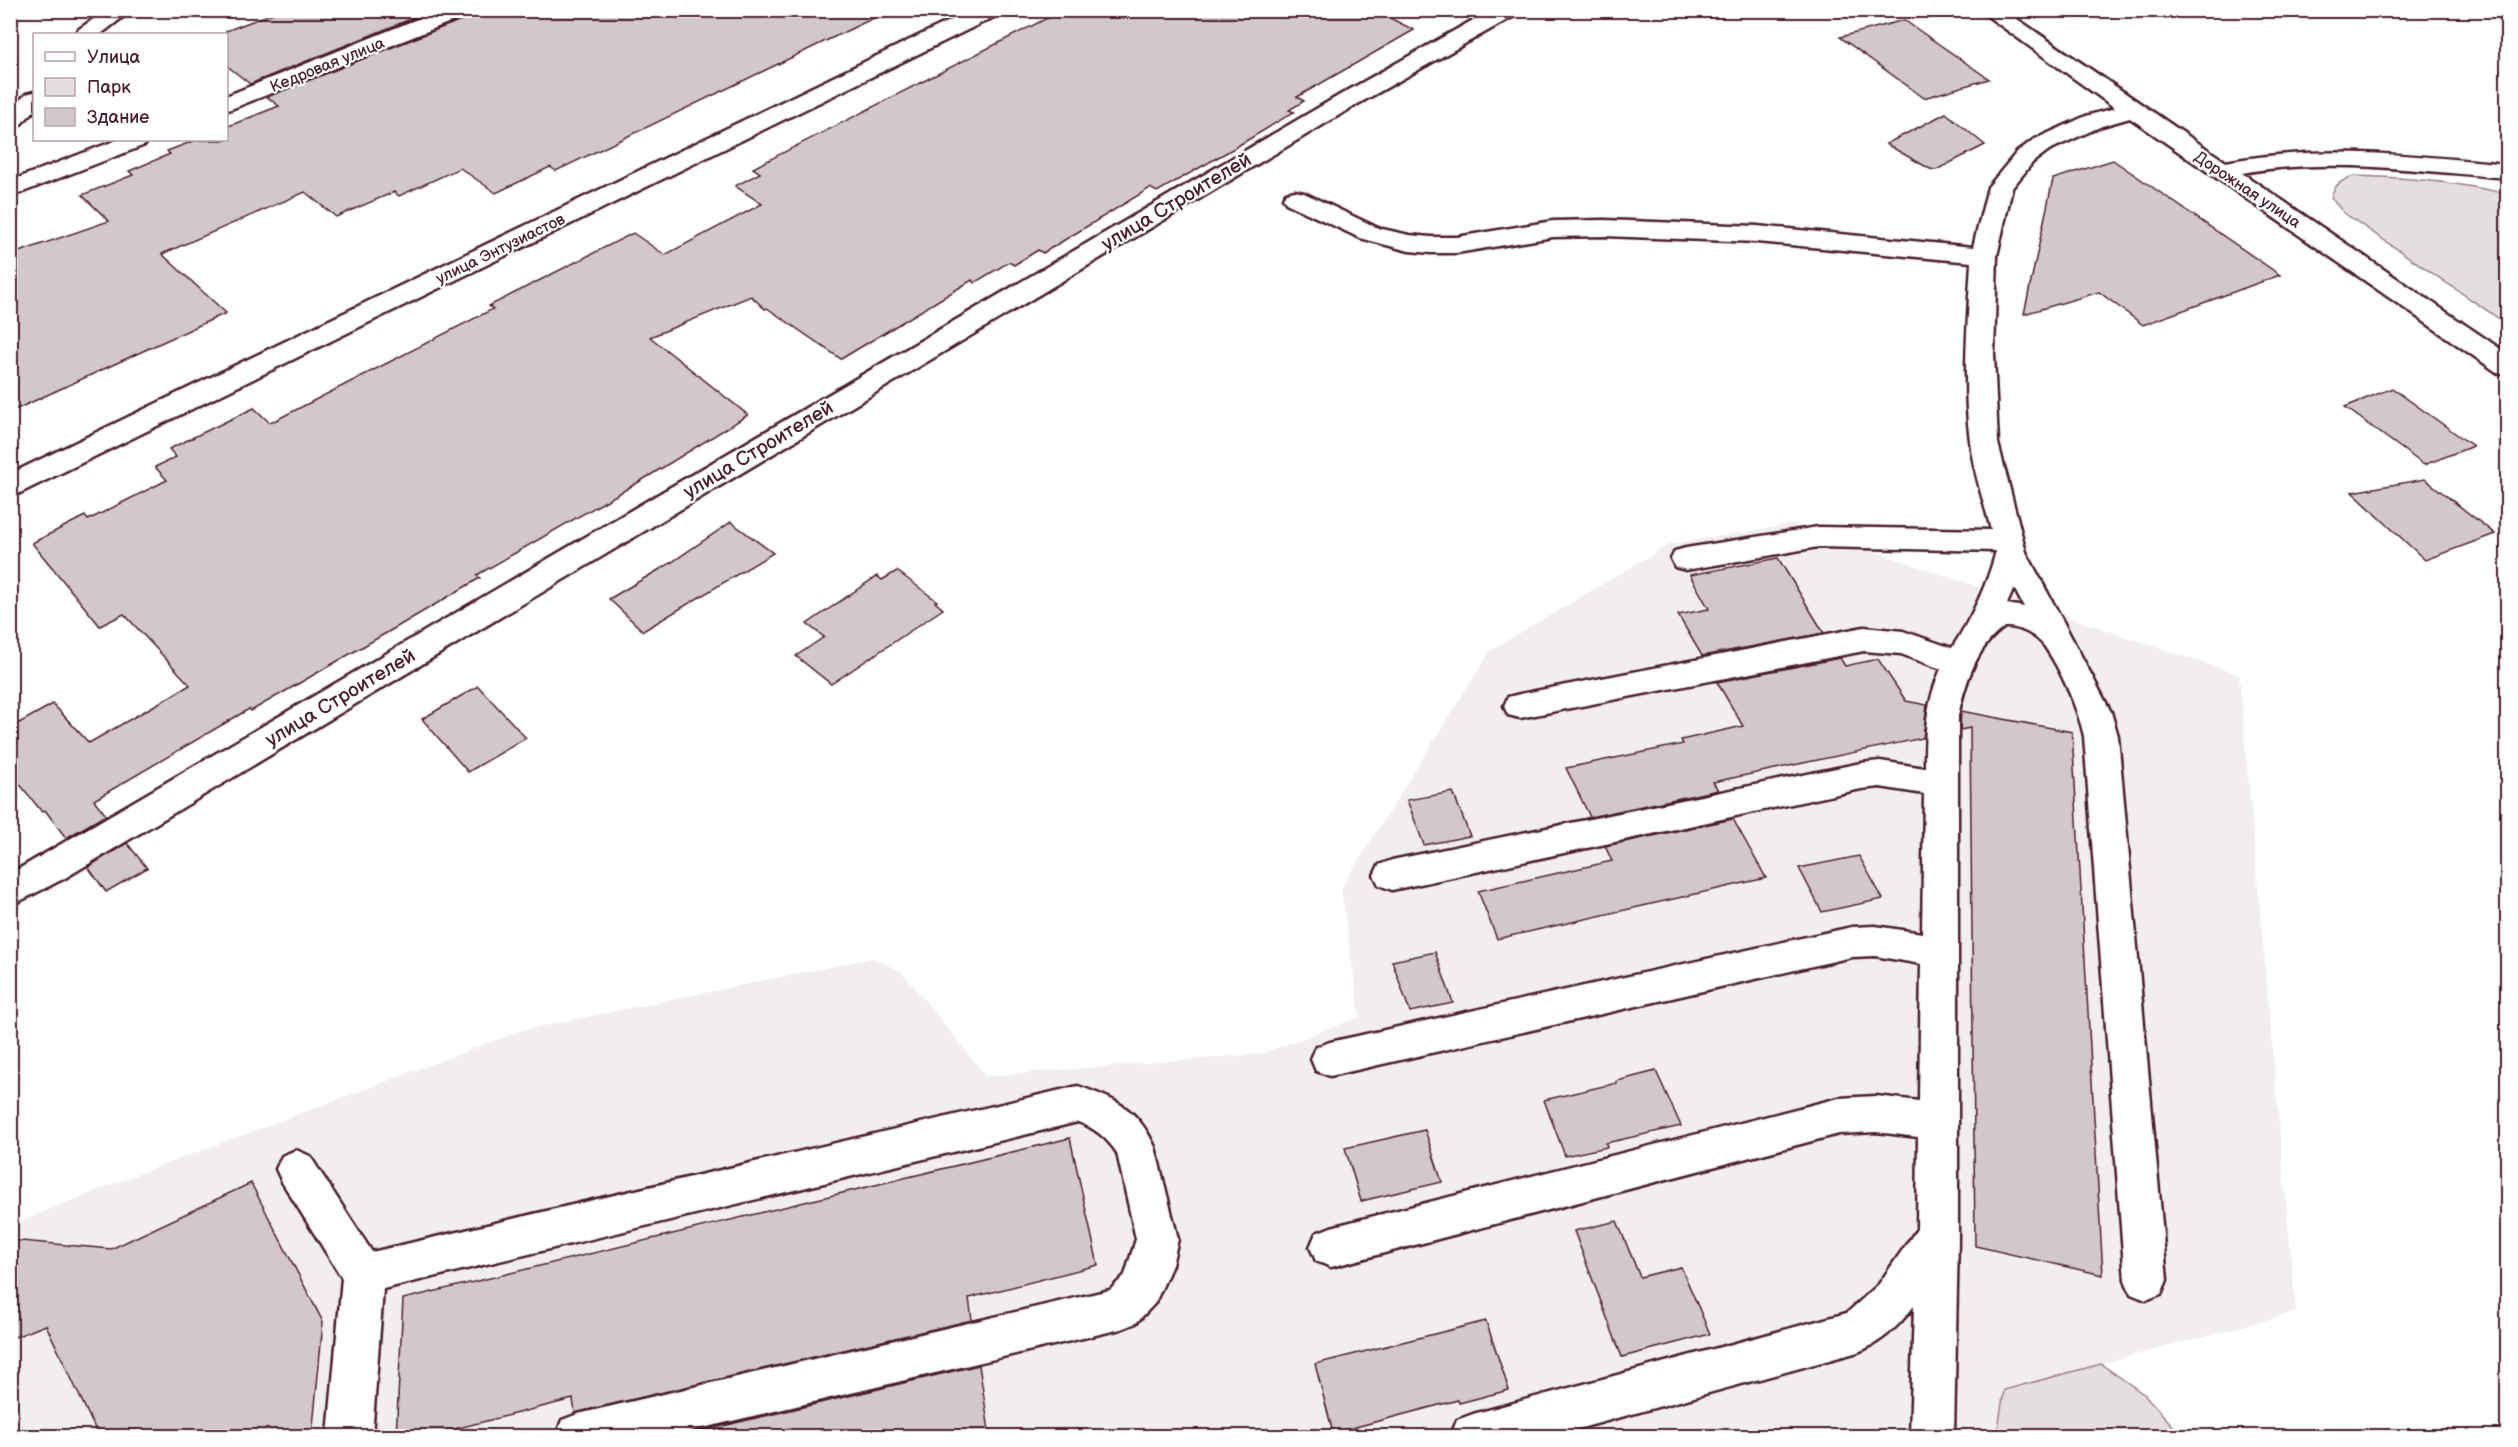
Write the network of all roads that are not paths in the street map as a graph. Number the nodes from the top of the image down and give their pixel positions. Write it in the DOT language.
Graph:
graph roads {
  1 [pos="122,10"];
  2 [pos="460,10"];
  3 [pos="990,10"];
  4 [pos="1508,10"];
  5 [pos="1989,10"];
  6 [pos="88,33"];
  7 [pos="33,100"];
  8 [pos="228,103"];
  9 [pos="2132,110"];
  10 [pos="10,122"];
  11 [pos="135,141"];
  12 [pos="2220,170"];
  13 [pos="2508,171"];
  14 [pos="10,190"];
  15 [pos="1295,198"];
  16 [pos="1984,256"];
  17 [pos="2508,367"];
  18 [pos="10,486"];
  19 [pos="2010,546"];
  20 [pos="1686,559"];
  21 [pos="1980,630"];
  22 [pos="2061,644"];
  23 [pos="1959,663"];
  24 [pos="1520,706"];
  25 [pos="1942,784"];
  26 [pos="1392,875"];
  27 [pos="10,891"];
  28 [pos="1940,951"];
  29 [pos="1330,1059"];
  30 [pos="1938,1122"];
  31 [pos="296,1169"];
  32 [pos="1937,1233"];
  33 [pos="1331,1246"];
  34 [pos="363,1274"];
  35 [pos="2146,1280"];
  36 [pos="350,1437"];
  37 [pos="578,1437"];
  38 [pos="1473,1437"];
  39 [pos="1932,1437"];
  1 -- 6 [label="street"];
  2 -- 8 [label="street, Кедровая улица"];
  3 -- 18 [label="street, улица Энтузиастов"];
  4 -- 27 [label="street, улица Строителей"];
  5 -- 9 [label="street, Дорожная улица"];
  7 -- 10 [label="street"];
  9 -- 12 [label="street, Дорожная улица"];
  9 -- 16 [label="street"];
  11 -- 14 [label="street"];
  12 -- 13 [label="street"];
  12 -- 17 [label="street, Дорожная улица"];
  15 -- 16 [label="street"];
  16 -- 19 [label="street"];
  19 -- 20 [label="street"];
  19 -- 21 [label="street"];
  19 -- 22 [label="street"];
  21 -- 22 [label="street"];
  21 -- 23 [label="street"];
  22 -- 35 [label="street"];
  23 -- 24 [label="street"];
  23 -- 25 [label="street"];
  25 -- 26 [label="street"];
  25 -- 28 [label="street"];
  28 -- 29 [label="street"];
  28 -- 30 [label="street"];
  30 -- 32 [label="street"];
  30 -- 33 [label="street"];
  31 -- 34 [label="street"];
  32 -- 38 [label="street"];
  32 -- 39 [label="street"];
  34 -- 36 [label="street"];
  34 -- 37 [label="street"];
}
